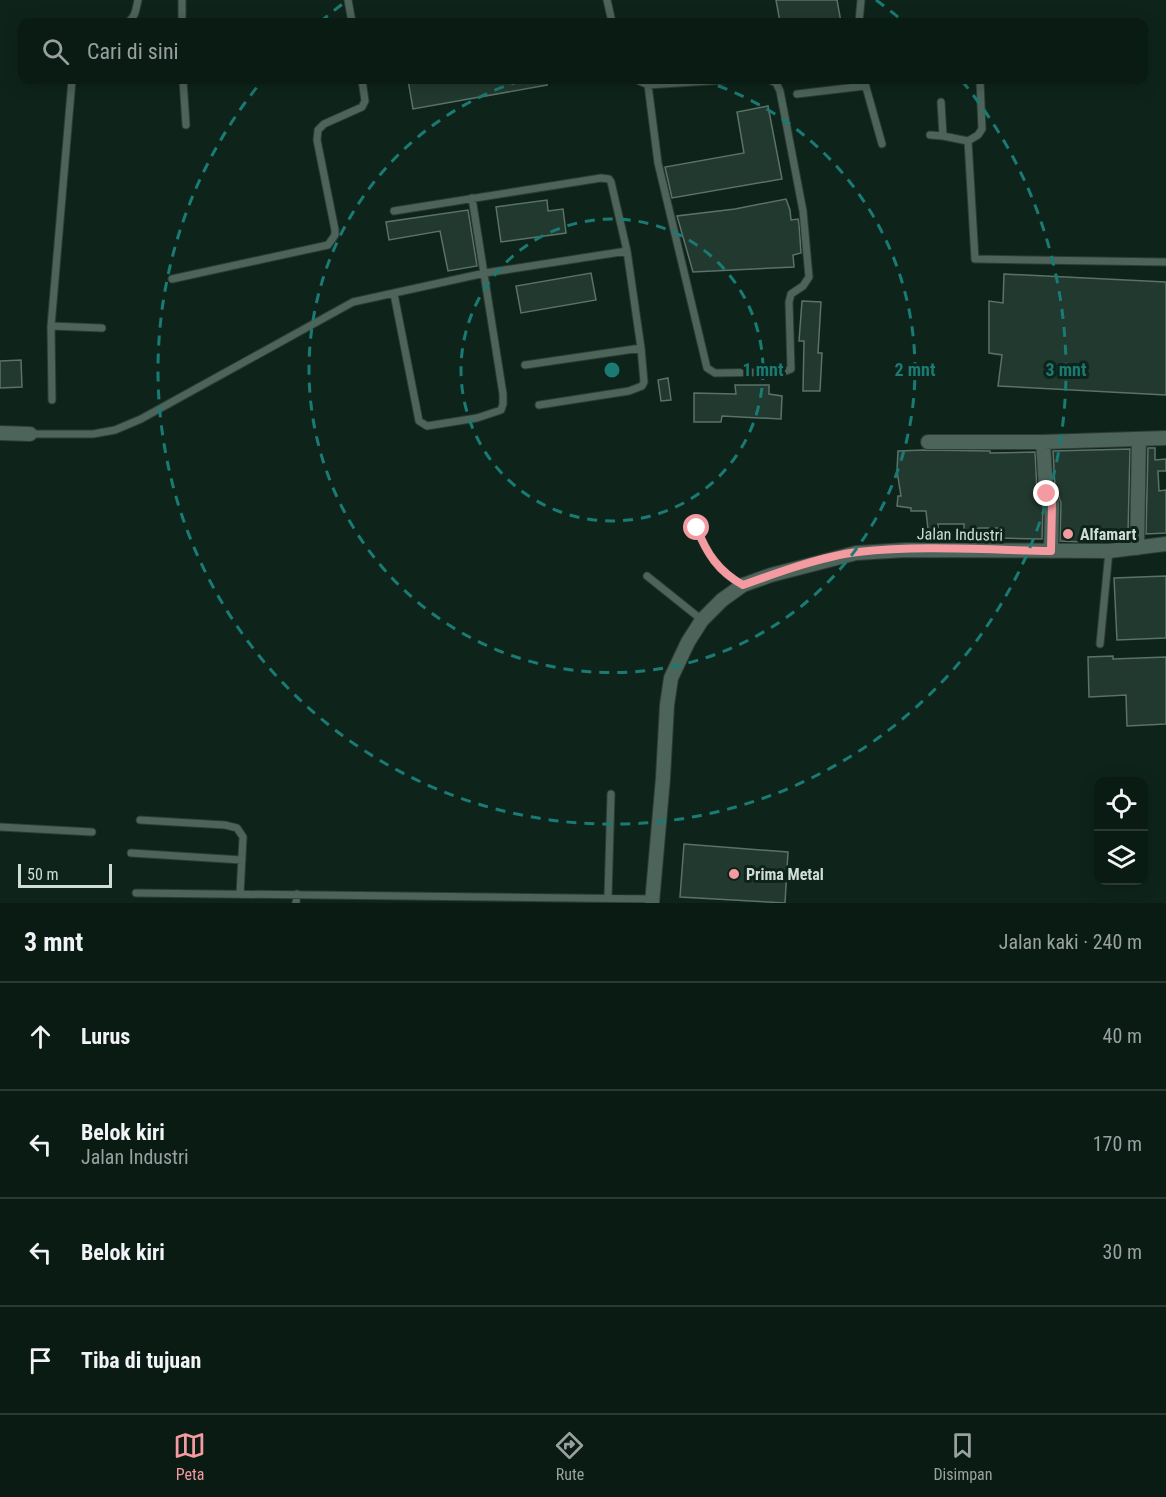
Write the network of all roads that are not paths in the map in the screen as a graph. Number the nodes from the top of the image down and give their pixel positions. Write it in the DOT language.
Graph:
graph roads {
  1 [pos="138,0"];
  2 [pos="182,0"];
  3 [pos="348,0"];
  4 [pos="607,0"];
  5 [pos="861,0"];
  6 [pos="131,18"];
  7 [pos="182,18"];
  8 [pos="351,18"];
  9 [pos="611,18"];
  10 [pos="859,18"];
  11 [pos="72,84"];
  12 [pos="183,84"];
  13 [pos="363,84"];
  14 [pos="663,84"];
  15 [pos="777,84"];
  16 [pos="859,84"];
  17 [pos="865,84"];
  18 [pos="980,84"];
  19 [pos="648,85"];
  20 [pos="797,94"];
  21 [pos="941,102"];
  22 [pos="186,125"];
  23 [pos="930,135"];
  24 [pos="943,136"];
  25 [pos="968,141"];
  26 [pos="882,144"];
  27 [pos="471,198"];
  28 [pos="394,212"];
  29 [pos="627,251"];
  30 [pos="1166,262"];
  31 [pos="485,273"];
  32 [pos="172,279"];
  33 [pos="394,294"];
  34 [pos="51,326"];
  35 [pos="102,328"];
  36 [pos="641,348"];
  37 [pos="525,365"];
  38 [pos="52,400"];
  39 [pos="539,405"];
  40 [pos="0,433"];
  41 [pos="30,434"];
  42 [pos="1166,438"];
  43 [pos="1139,439"];
  44 [pos="928,442"];
  45 [pos="1043,442"];
  46 [pos="697,528"];
  47 [pos="1166,544"];
  48 [pos="1137,548"];
  49 [pos="1051,551"];
  50 [pos="1109,551"];
  51 [pos="647,576"];
  52 [pos="743,585"];
  53 [pos="702,620"];
  54 [pos="1100,644"];
  55 [pos="611,794"];
  56 [pos="140,820"];
  57 [pos="0,827"];
  58 [pos="92,831"];
  59 [pos="131,853"];
  60 [pos="242,860"];
  61 [pos="136,893"];
  62 [pos="240,894"];
  63 [pos="297,894"];
  64 [pos="608,897"];
  65 [pos="521,900"];
  66 [pos="555,900"];
  67 [pos="593,900"];
  68 [pos="652,901"];
  69 [pos="296,903"];
  1 -- 6 [label="lane"];
  2 -- 7 [label="lane"];
  3 -- 8 [label="lane"];
  4 -- 9 [label="lane"];
  5 -- 10 [label="lane"];
  11 -- 34 [label="lane"];
  12 -- 22 [label="lane"];
  13 -- 32 [label="lane"];
  14 -- 19 [label="lane"];
  15 -- 19 [label="lane"];
  16 -- 20 [label="lane"];
  17 -- 26 [label="lane"];
  18 -- 25 [label="lane"];
  21 -- 24 [label="lane"];
  23 -- 24 [label="lane"];
  24 -- 25 [label="lane"];
  25 -- 30 [label="lane"];
  27 -- 28 [label="lane"];
  27 -- 29 [label="lane"];
  27 -- 31 [label="lane"];
  29 -- 31 [label="lane"];
  29 -- 36 [label="lane"];
  31 -- 33 [label="lane"];
  31 -- 33 [label="lane"];
  33 -- 41 [label="lane"];
  34 -- 35 [label="lane"];
  34 -- 38 [label="lane"];
  36 -- 37 [label="lane"];
  36 -- 39 [label="lane"];
  40 -- 41 [label="street"];
  42 -- 43 [label="street"];
  43 -- 45 [label="street"];
  43 -- 48 [label="street"];
  44 -- 45 [label="street"];
  45 -- 49 [label="street"];
  46 -- 52 [label="lane"];
  47 -- 48 [label="street, Jalan Industri"];
  48 -- 50 [label="street, Jalan Industri"];
  49 -- 50 [label="street, Jalan Industri"];
  49 -- 52 [label="street, Jalan Industri"];
  50 -- 54 [label="lane"];
  51 -- 53 [label="lane"];
  52 -- 53 [label="street, Jalan Industri"];
  53 -- 68 [label="street, Jalan Industri"];
  55 -- 64 [label="lane"];
  56 -- 60 [label="lane"];
  57 -- 58 [label="lane"];
  59 -- 60 [label="lane"];
  60 -- 62 [label="lane"];
  61 -- 62 [label="lane"];
  62 -- 63 [label="lane"];
  63 -- 65 [label="lane"];
  63 -- 69 [label="lane"];
  64 -- 67 [label="lane"];
  64 -- 68 [label="lane"];
  65 -- 66 [label="lane"];
  66 -- 67 [label="lane"];
}
